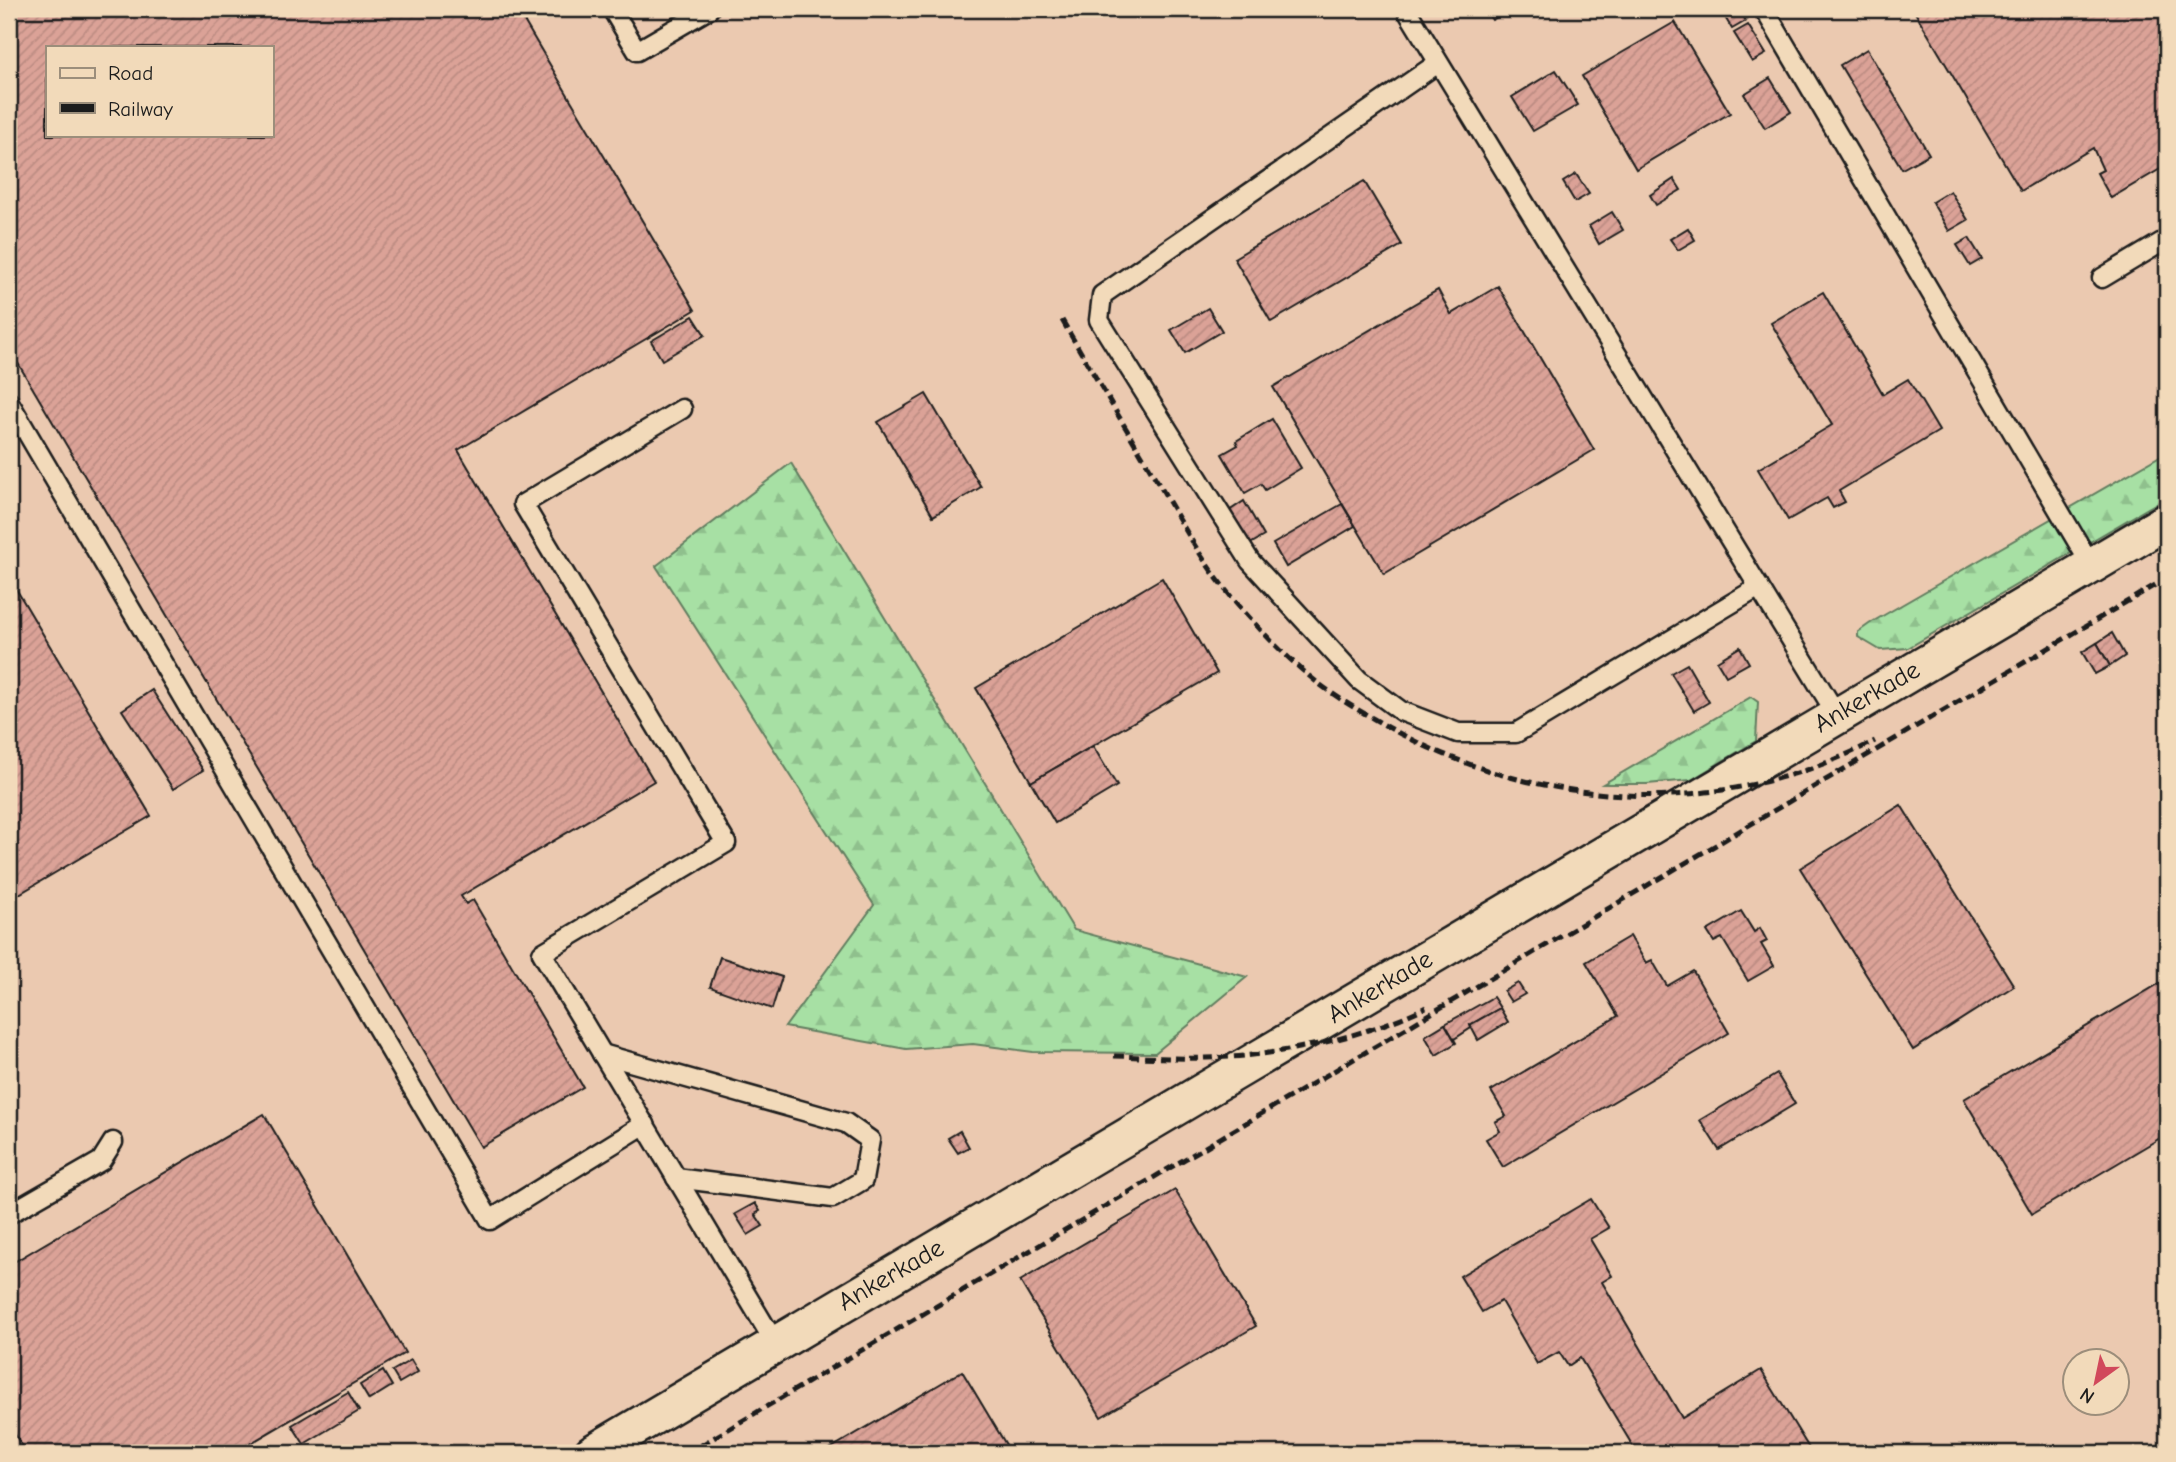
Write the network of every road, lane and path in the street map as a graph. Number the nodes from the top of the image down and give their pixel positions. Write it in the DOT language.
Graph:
graph roads {
  1 [pos="612,9"];
  2 [pos="709,9"];
  3 [pos="1406,9"];
  4 [pos="1764,9"];
  5 [pos="1438,63"];
  6 [pos="2167,239"];
  7 [pos="2102,278"];
  8 [pos="9,402"];
  9 [pos="682,409"];
  10 [pos="2167,521"];
  11 [pos="2091,565"];
  12 [pos="1759,587"];
  13 [pos="1837,715"];
  14 [pos="602,1054"];
  15 [pos="645,1125"];
  16 [pos="113,1142"];
  17 [pos="676,1178"];
  18 [pos="9,1214"];
  19 [pos="775,1343"];
  20 [pos="592,1453"];
  1 -- 2 [label="lane"];
  3 -- 5 [label="lane"];
  4 -- 11 [label="lane"];
  5 -- 12 [label="lane"];
  5 -- 12 [label="lane"];
  6 -- 7 [label="lane"];
  8 -- 15 [label="lane"];
  9 -- 14 [label="lane"];
  10 -- 11 [label="street, Ankerkade"];
  11 -- 13 [label="street, Ankerkade"];
  12 -- 13 [label="lane"];
  13 -- 19 [label="street, Ankerkade"];
  14 -- 15 [label="lane"];
  14 -- 17 [label="lane"];
  15 -- 17 [label="lane"];
  16 -- 18 [label="lane"];
  17 -- 19 [label="lane"];
  19 -- 20 [label="street, Ankerkade"];
}
